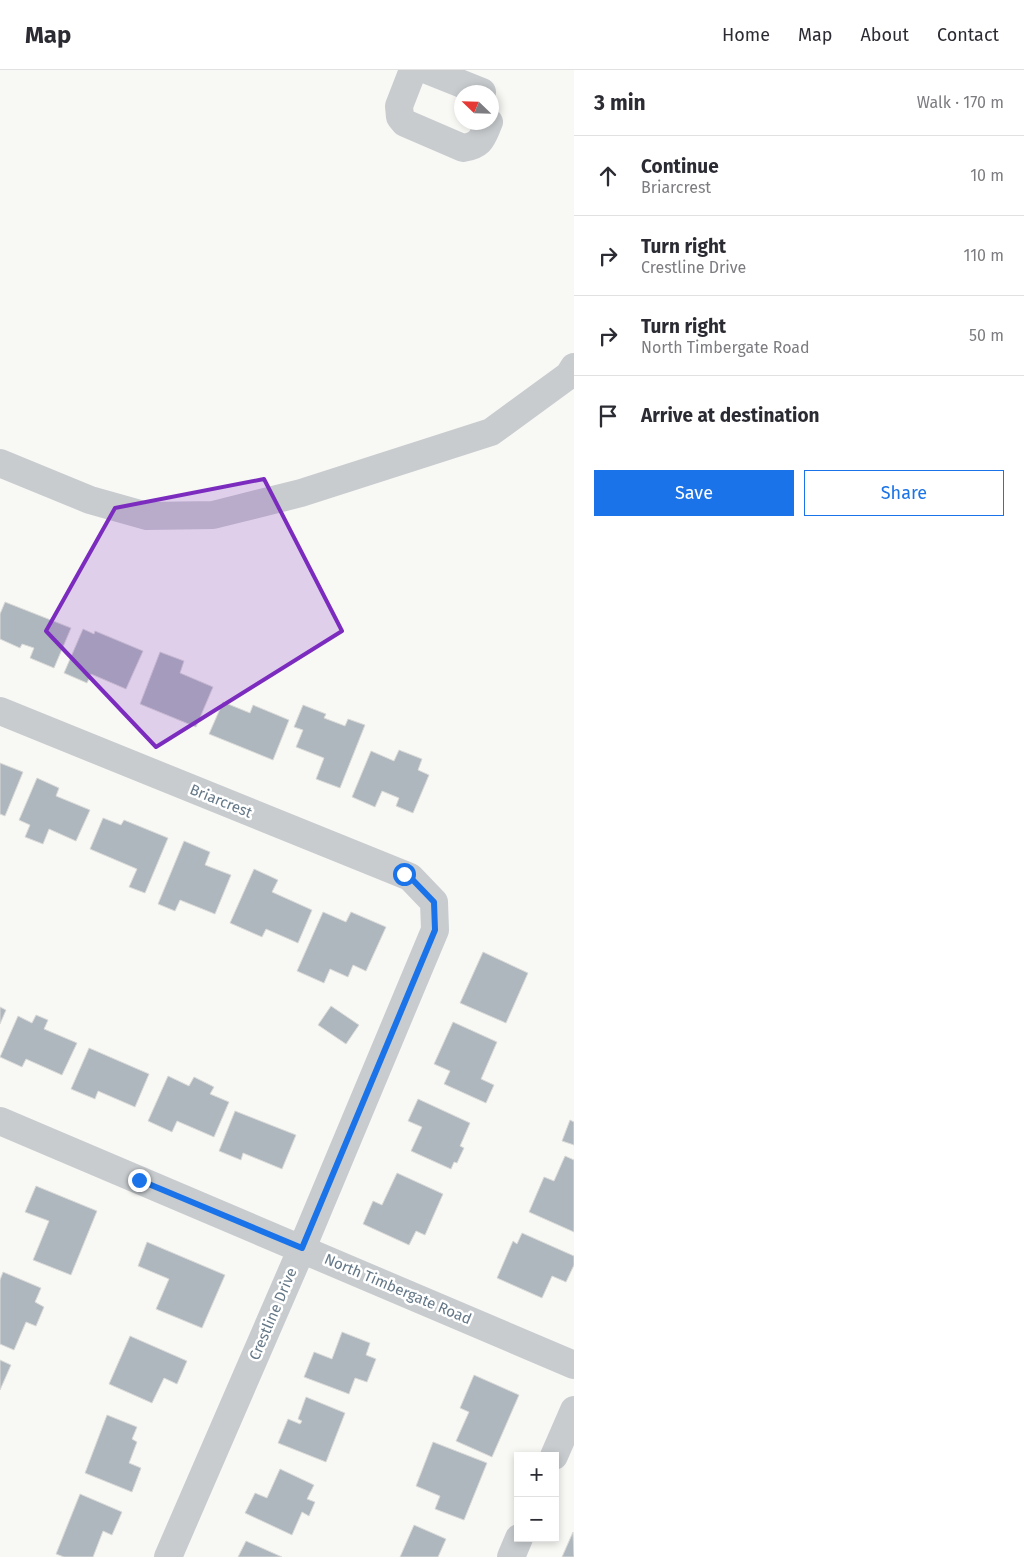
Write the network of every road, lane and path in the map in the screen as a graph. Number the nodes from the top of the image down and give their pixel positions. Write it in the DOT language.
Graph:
graph roads {
  1 [pos="413,70"];
  2 [pos="427,70"];
  3 [pos="464,85"];
  4 [pos="486,130"];
  5 [pos="574,367"];
  6 [pos="0,463"];
  7 [pos="0,711"];
  8 [pos="434,902"];
  9 [pos="3,1130"];
  10 [pos="302,1248"];
  11 [pos="574,1365"];
  12 [pos="574,1410"];
  13 [pos="556,1452"];
  14 [pos="517,1542"];
  15 [pos="168,1557"];
  16 [pos="511,1557"];
  1 -- 4 [label="street"];
  2 -- 3 [label="street"];
  5 -- 6 [label="street"];
  7 -- 8 [label="street, Briarcrest"];
  8 -- 10 [label="street, Crestline Drive"];
  9 -- 10 [label="street, North Timbergate Road"];
  10 -- 11 [label="street, North Timbergate Road"];
  10 -- 15 [label="street, Crestline Drive"];
  12 -- 13 [label="street"];
  14 -- 16 [label="street"];
}
